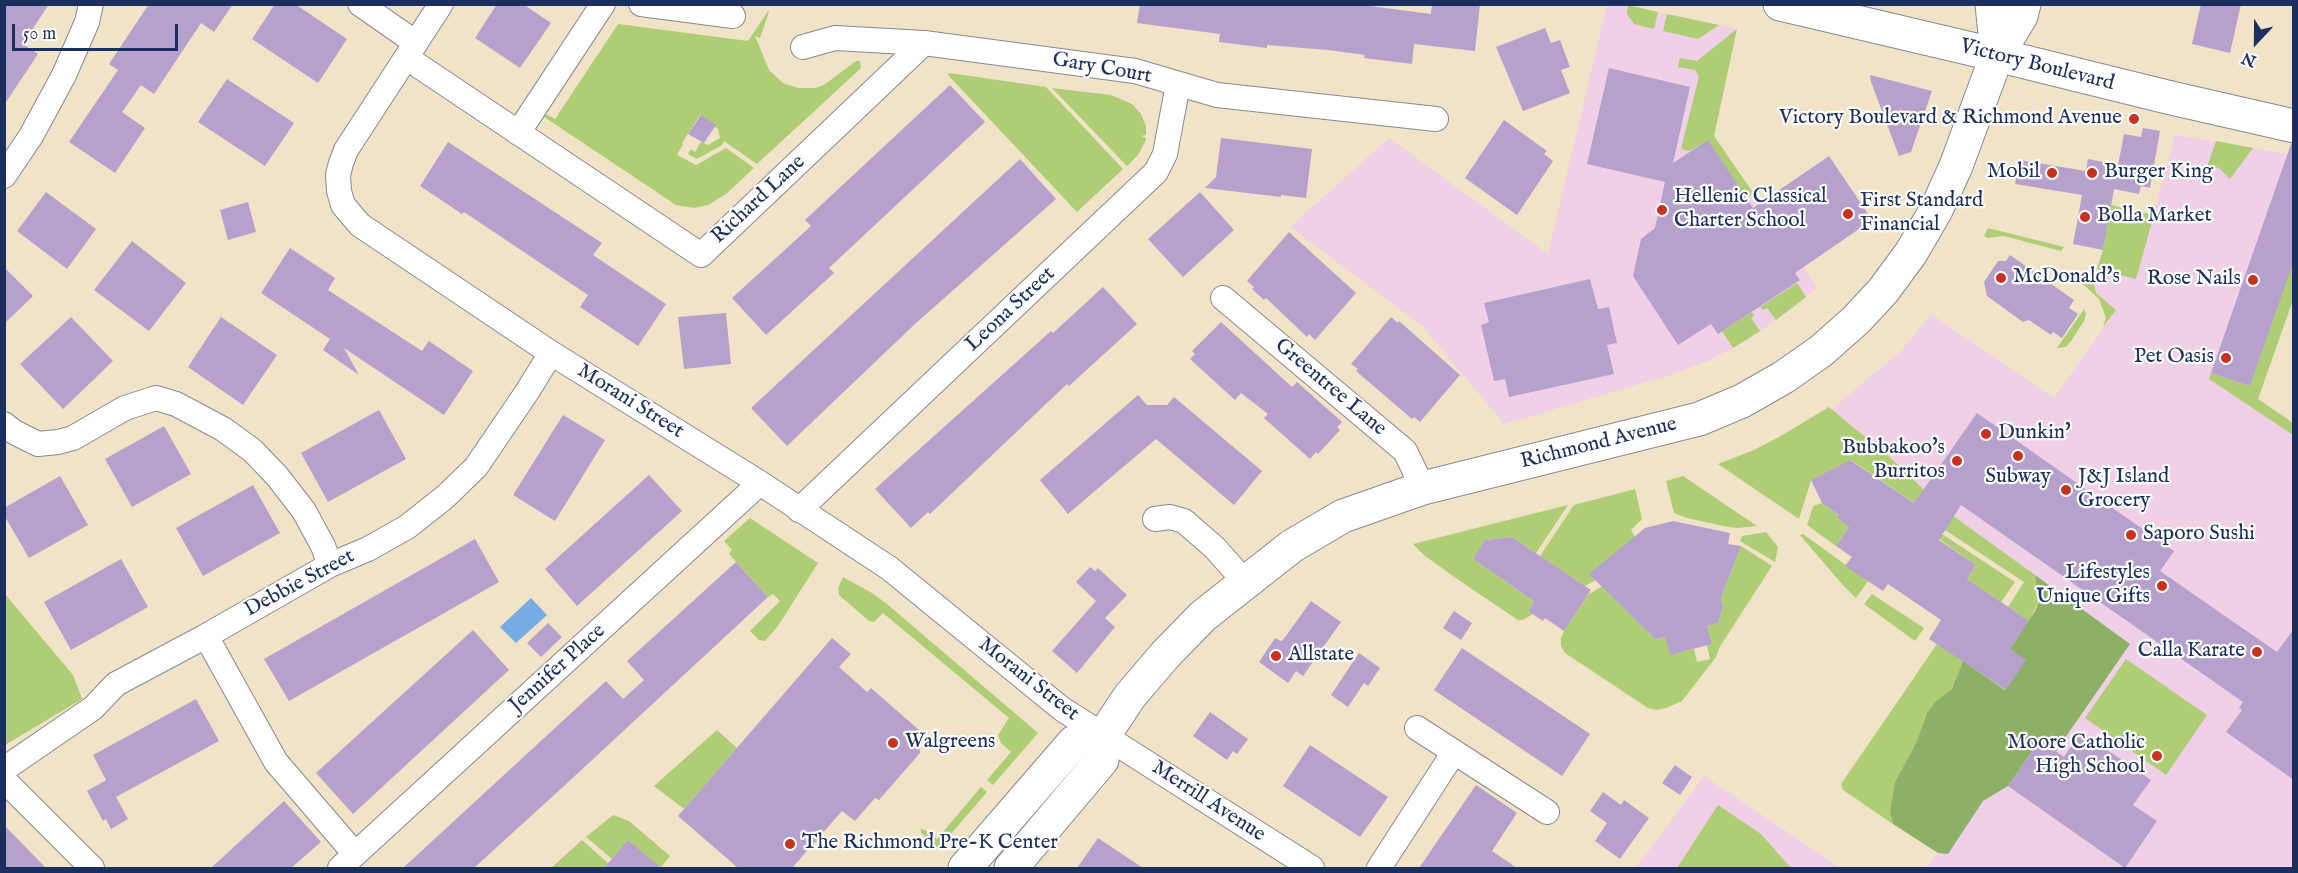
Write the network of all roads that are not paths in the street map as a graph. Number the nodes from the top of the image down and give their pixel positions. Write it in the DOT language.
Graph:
graph roads {
  1 [pos="92,4"];
  2 [pos="360,4"];
  3 [pos="441,4"];
  4 [pos="603,4"];
  5 [pos="641,4"];
  6 [pos="1780,4"];
  7 [pos="1992,4"];
  8 [pos="2024,4"];
  9 [pos="733,16"];
  10 [pos="924,43"];
  11 [pos="803,47"];
  12 [pos="412,50"];
  13 [pos="1997,55"];
  14 [pos="1178,84"];
  15 [pos="1436,119"];
  16 [pos="2294,126"];
  17 [pos="518,133"];
  18 [pos="4,176"];
  19 [pos="1223,298"];
  20 [pos="551,352"];
  21 [pos="4,424"];
  22 [pos="760,483"];
  23 [pos="1423,489"];
  24 [pos="799,510"];
  25 [pos="1155,519"];
  26 [pos="330,565"];
  27 [pos="1245,582"];
  28 [pos="206,636"];
  29 [pos="1417,728"];
  30 [pos="1104,735"];
  31 [pos="1454,752"];
  32 [pos="4,769"];
  33 [pos="4,780"];
  34 [pos="1547,812"];
  35 [pos="348,861"];
  36 [pos="92,868"];
  37 [pos="965,868"];
  38 [pos="1011,868"];
  39 [pos="1312,868"];
  40 [pos="1379,868"];
  1 -- 18 [label="street"];
  2 -- 12 [label="street, Richard Lane"];
  3 -- 12 [label="street, Morani Street"];
  4 -- 17 [label="street"];
  5 -- 9 [label="street"];
  6 -- 13 [label="main road, Victory Boulevard"];
  7 -- 13 [label="main road, Richmond Avenue"];
  8 -- 13 [label="main road, Richmond Avenue"];
  10 -- 11 [label="street, Gary Court"];
  10 -- 14 [label="street, Gary Court"];
  10 -- 17 [label="street, Richard Lane"];
  12 -- 17 [label="street, Richard Lane"];
  12 -- 20 [label="street, Morani Street"];
  13 -- 16 [label="main road, Victory Boulevard"];
  13 -- 23 [label="main road, Richmond Avenue"];
  14 -- 15 [label="street, Gary Court"];
  14 -- 24 [label="street, Leona Street"];
  19 -- 23 [label="street, Greentree Lane"];
  20 -- 22 [label="street, Morani Street"];
  20 -- 26 [label="street, Debbie Street"];
  21 -- 26 [label="street"];
  22 -- 24 [label="street, Morani Street"];
  22 -- 35 [label="street, Jennifer Place"];
  23 -- 27 [label="main road, Richmond Avenue"];
  24 -- 30 [label="street, Morani Street"];
  25 -- 27 [label="street"];
  26 -- 28 [label="street, Debbie Street"];
  27 -- 30 [label="main road, Richmond Avenue"];
  28 -- 32 [label="street, Debbie Street"];
  28 -- 35 [label="street, Jennifer Place"];
  29 -- 31 [label="street"];
  30 -- 37 [label="main road"];
  30 -- 38 [label="main road, Richmond Avenue"];
  30 -- 39 [label="street, Merrill Avenue"];
  31 -- 34 [label="street"];
  31 -- 40 [label="street"];
  33 -- 36 [label="street"];
}
